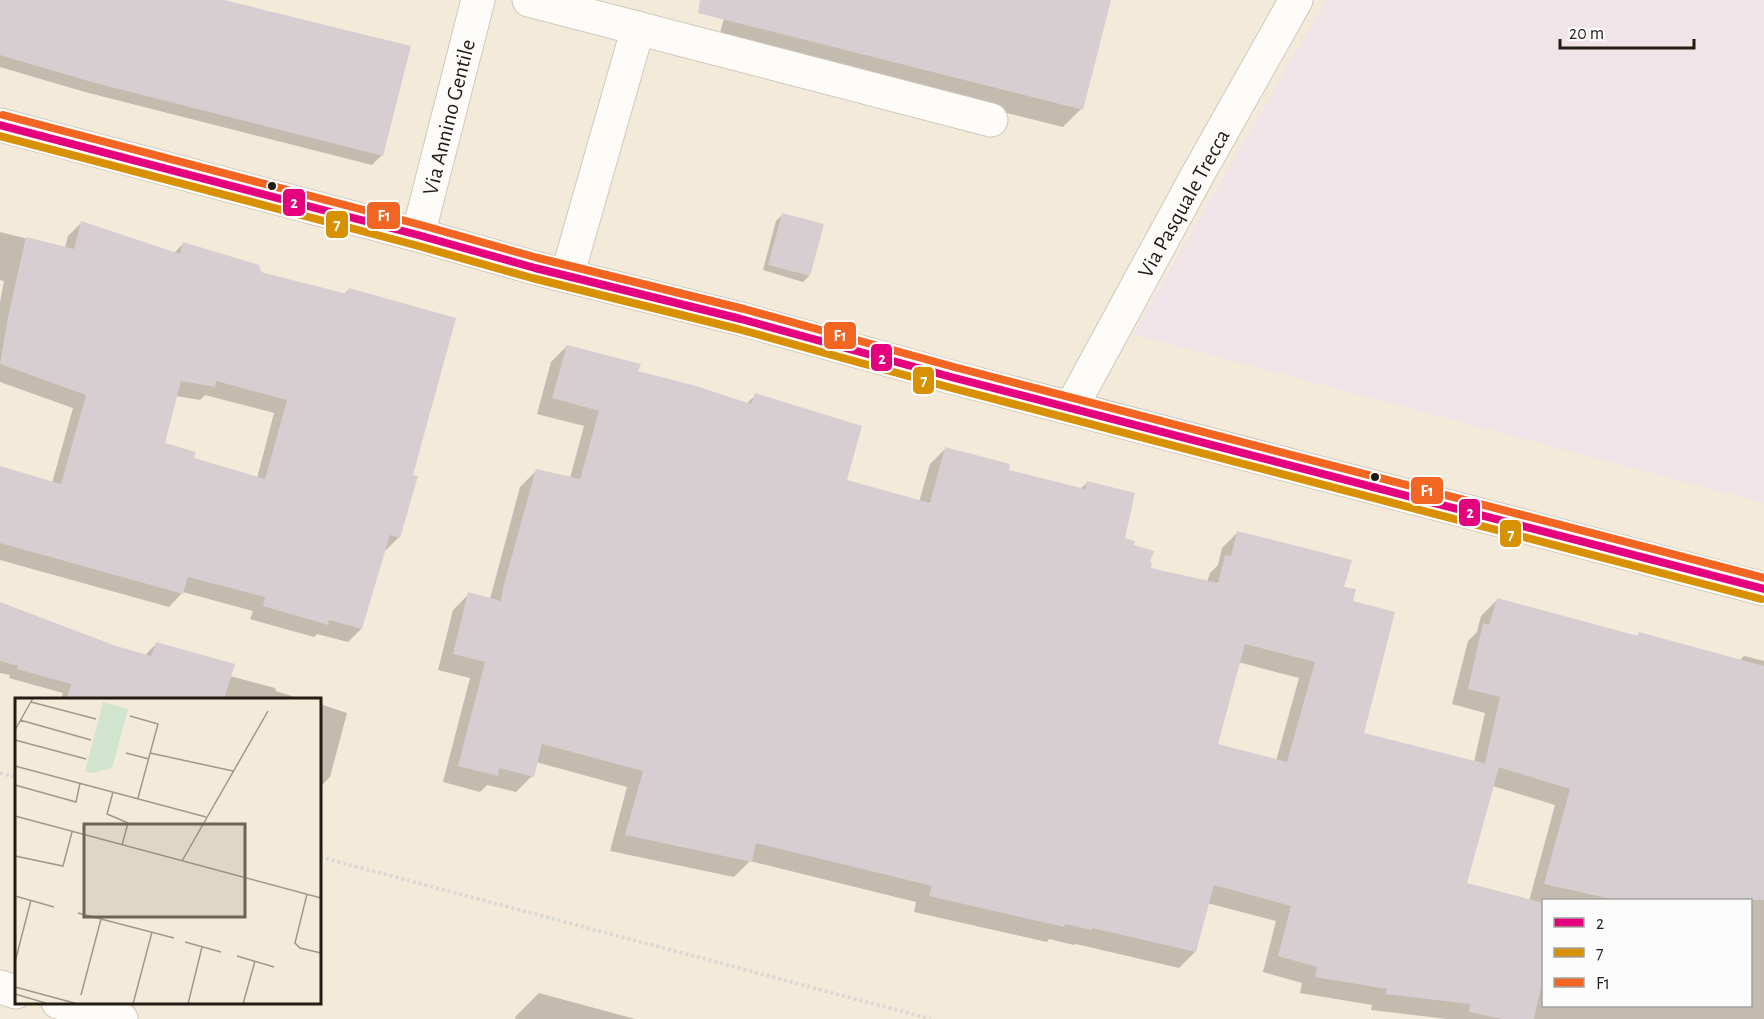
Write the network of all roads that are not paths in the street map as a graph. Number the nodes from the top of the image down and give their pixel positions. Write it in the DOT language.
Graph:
graph roads {
  1 [pos="478,0"];
  2 [pos="529,0"];
  3 [pos="1296,0"];
  4 [pos="638,28"];
  5 [pos="991,120"];
  6 [pos="0,125"];
  7 [pos="418,235"];
  8 [pos="567,276"];
  9 [pos="1071,408"];
  10 [pos="1764,589"];
  11 [pos="0,987"];
  12 [pos="15,992"];
  13 [pos="65,1004"];
  14 [pos="121,1019"];
  1 -- 7 [label="main road, Via Annino Gentile"];
  2 -- 4 [label="main road"];
  3 -- 9 [label="main road, Via Pasquale Trecca"];
  4 -- 5 [label="main road"];
  4 -- 8 [label="main road"];
  6 -- 7 [label="main road"];
  7 -- 8 [label="main road"];
  8 -- 9 [label="main road"];
  9 -- 10 [label="main road"];
  11 -- 12 [label="main road"];
  13 -- 14 [label="main road"];
}
